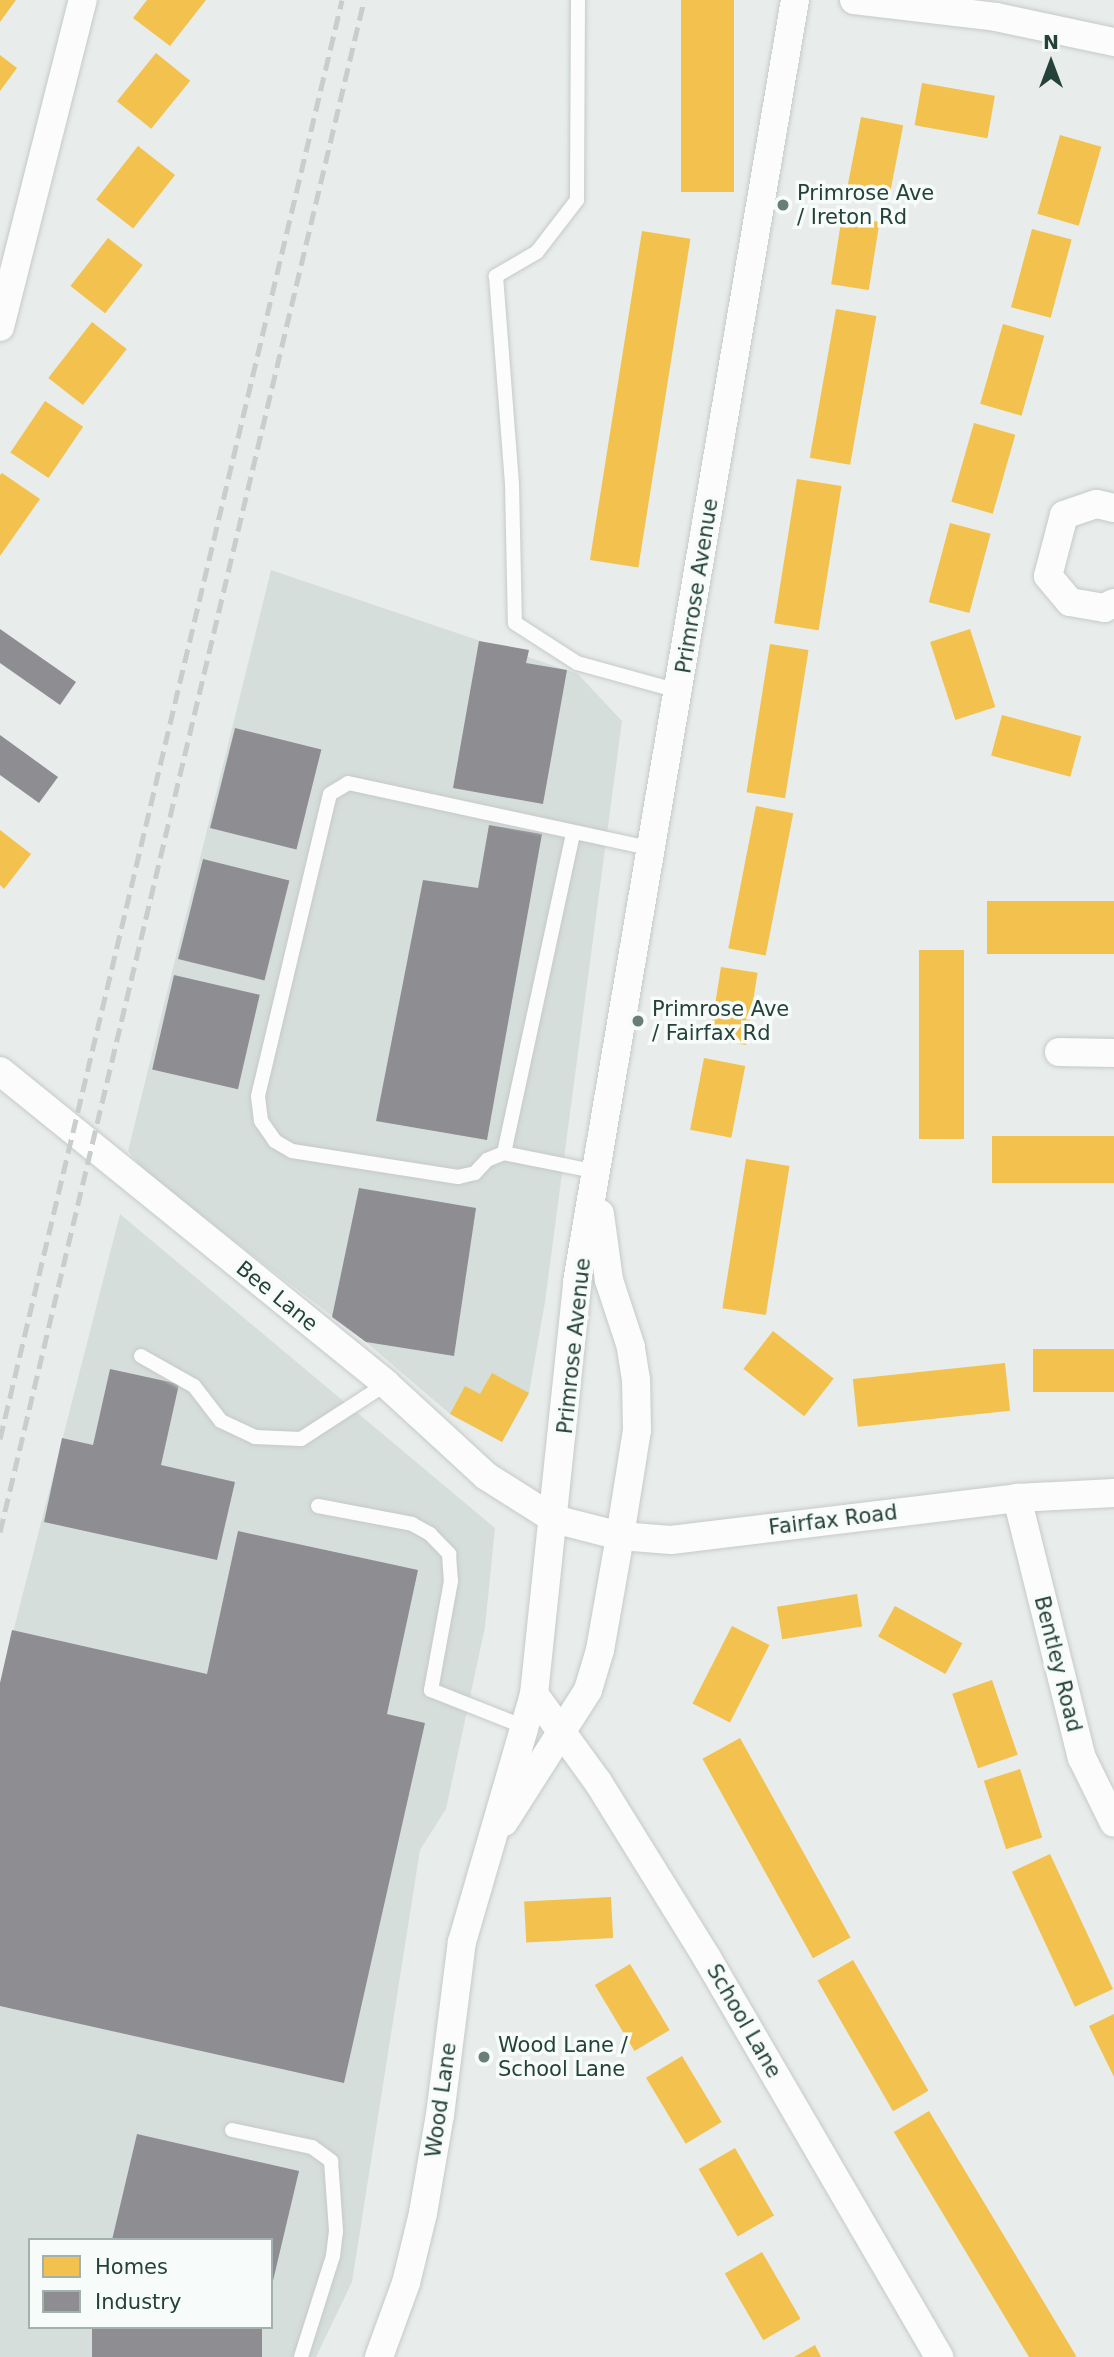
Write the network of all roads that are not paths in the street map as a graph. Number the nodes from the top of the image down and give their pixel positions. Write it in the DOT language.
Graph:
graph roads {
  1 [pos="83,0"];
  2 [pos="579,0"];
  3 [pos="795,0"];
  4 [pos="855,0"];
  5 [pos="1114,42"];
  6 [pos="0,327"];
  7 [pos="1114,505"];
  8 [pos="1114,603"];
  9 [pos="679,691"];
  10 [pos="573,835"];
  11 [pos="653,849"];
  12 [pos="1059,1052"];
  13 [pos="1114,1053"];
  14 [pos="0,1071"];
  15 [pos="504,1153"];
  16 [pos="598,1172"];
  17 [pos="141,1356"];
  18 [pos="386,1384"];
  19 [pos="1114,1493"];
  20 [pos="1017,1498"];
  21 [pos="318,1506"];
  22 [pos="554,1519"];
  23 [pos="620,1536"];
  24 [pos="534,1694"];
  25 [pos="522,1726"];
  26 [pos="563,1735"];
  27 [pos="1114,1823"];
  28 [pos="491,1840"];
  29 [pos="232,2130"];
  30 [pos="300,2357"];
  31 [pos="379,2357"];
  32 [pos="939,2357"];
  1 -- 6 [label="street"];
  2 -- 9 [label="lane"];
  3 -- 9 [label="street, Primrose Avenue"];
  4 -- 5 [label="street"];
  7 -- 8 [label="street"];
  9 -- 11 [label="street, Primrose Avenue"];
  10 -- 11 [label="lane"];
  10 -- 15 [label="lane"];
  10 -- 15 [label="lane"];
  11 -- 16 [label="street, Primrose Avenue"];
  12 -- 13 [label="street"];
  14 -- 18 [label="street, Bee Lane"];
  15 -- 16 [label="lane"];
  16 -- 22 [label="street, Primrose Avenue"];
  16 -- 23 [label="street, Primrose Avenue"];
  17 -- 18 [label="lane"];
  18 -- 22 [label="street, Bee Lane"];
  19 -- 20 [label="street, Fairfax Road"];
  20 -- 23 [label="street, Fairfax Road"];
  20 -- 27 [label="street, Bentley Road"];
  21 -- 25 [label="lane"];
  22 -- 23 [label="street, Fairfax Road"];
  22 -- 24 [label="street, Wood Lane"];
  23 -- 26 [label="street, Wood Lane"];
  24 -- 25 [label="street, Wood Lane"];
  24 -- 26 [label="street, School Lane"];
  25 -- 28 [label="street, Wood Lane"];
  26 -- 28 [label="street, Wood Lane"];
  26 -- 32 [label="street, School Lane"];
  28 -- 31 [label="street, Wood Lane"];
  29 -- 30 [label="lane"];
}
